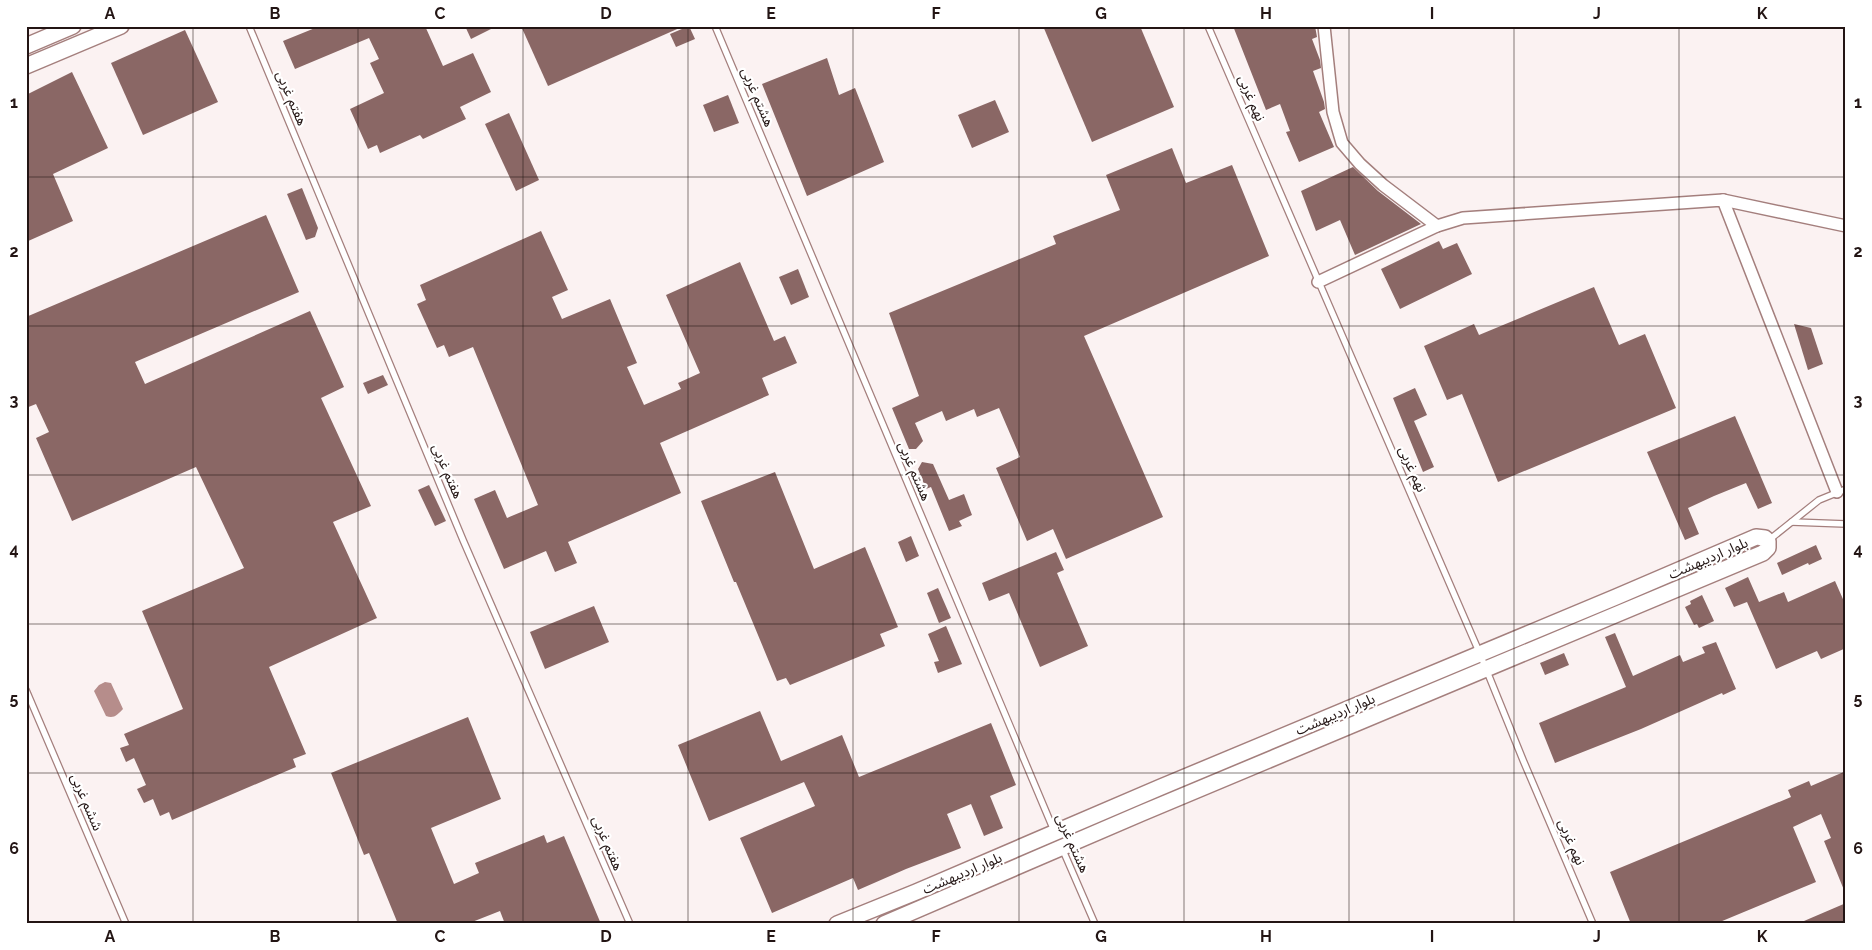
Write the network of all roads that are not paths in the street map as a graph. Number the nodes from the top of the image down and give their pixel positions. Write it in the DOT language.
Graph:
graph roads {
  1 [pos="73,26"];
  2 [pos="121,26"];
  3 [pos="249,26"];
  4 [pos="715,26"];
  5 [pos="1208,26"];
  6 [pos="1324,26"];
  7 [pos="26,46"];
  8 [pos="26,66"];
  9 [pos="1723,200"];
  10 [pos="1437,226"];
  11 [pos="1846,226"];
  12 [pos="1318,282"];
  13 [pos="1841,490"];
  14 [pos="1792,522"];
  15 [pos="1846,524"];
  16 [pos="1768,541"];
  17 [pos="1480,654"];
  18 [pos="1485,669"];
  19 [pos="26,690"];
  20 [pos="1054,833"];
  21 [pos="1062,848"];
  22 [pos="126,924"];
  23 [pos="630,924"];
  24 [pos="837,924"];
  25 [pos="884,924"];
  26 [pos="1094,924"];
  27 [pos="1593,924"];
  1 -- 7 [label="street"];
  2 -- 8 [label="street"];
  3 -- 23 [label="lane, هفتم غربی"];
  4 -- 20 [label="lane, هشتم غربی"];
  5 -- 12 [label="lane, نهم غربی"];
  6 -- 10 [label="street"];
  9 -- 10 [label="street"];
  9 -- 11 [label="street"];
  9 -- 13 [label="street"];
  10 -- 12 [label="street"];
  12 -- 17 [label="lane, نهم غربی"];
  13 -- 14 [label="lane"];
  14 -- 15 [label="lane"];
  14 -- 16 [label="lane"];
  16 -- 17 [label="street, بلوار اردیبهشت"];
  16 -- 18 [label="street, بلوار اردیبهشت"];
  17 -- 18 [label="lane, نهم غربی"];
  17 -- 20 [label="street, بلوار اردیبهشت"];
  18 -- 21 [label="street, بلوار اردیبهشت"];
  18 -- 27 [label="lane, نهم غربی"];
  19 -- 22 [label="lane, ششم غربی"];
  20 -- 21 [label="lane, هشتم غربی"];
  20 -- 24 [label="street, بلوار اردیبهشت"];
  21 -- 25 [label="street, بلوار اردیبهشت"];
  21 -- 26 [label="lane, هشتم غربی"];
}
